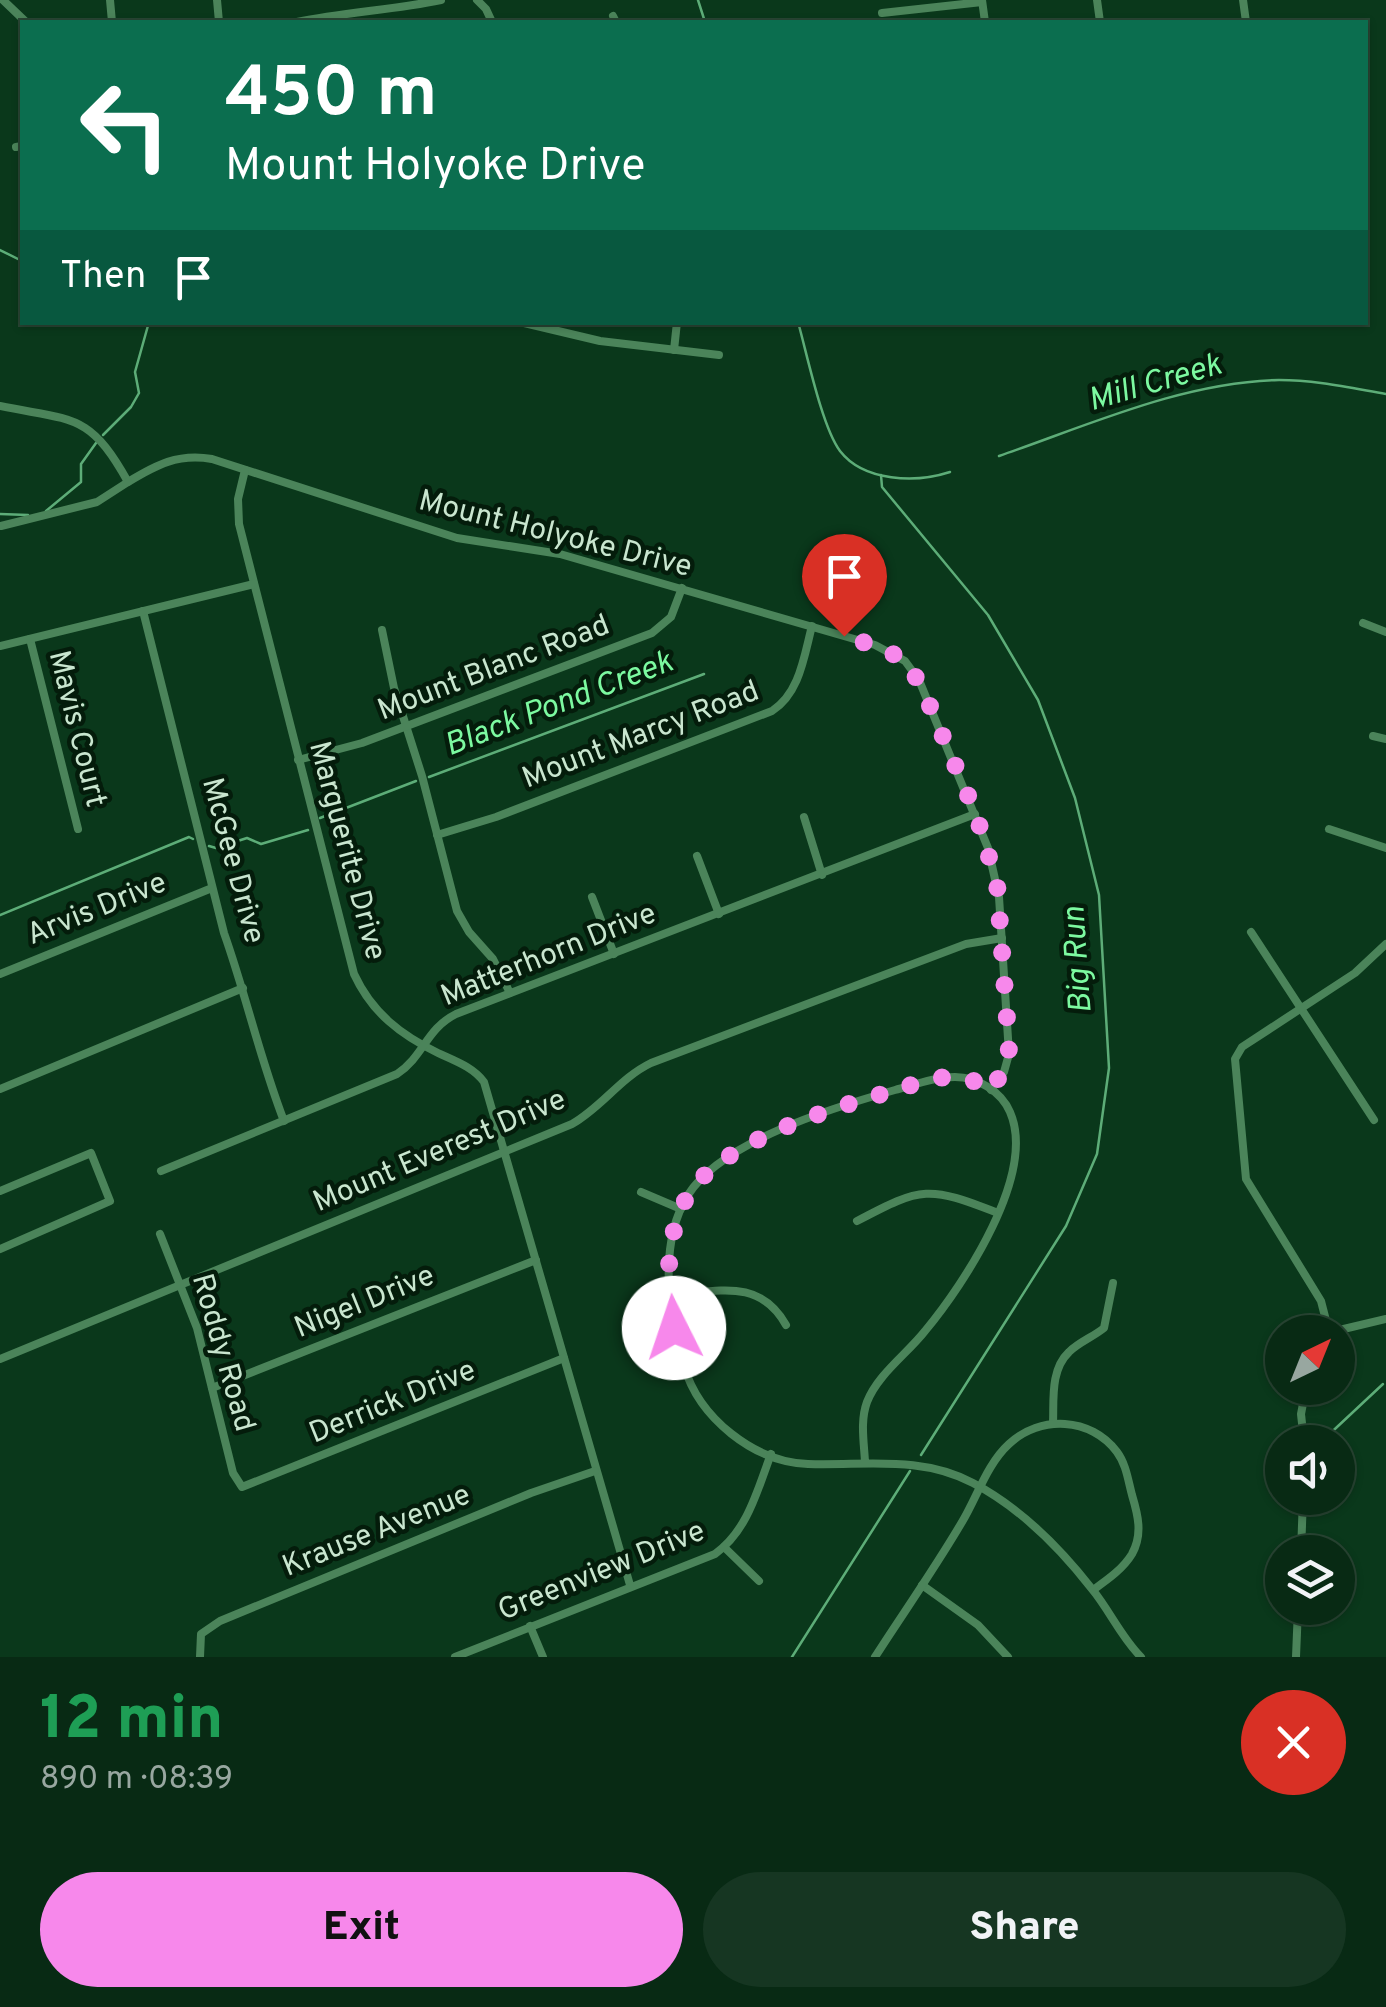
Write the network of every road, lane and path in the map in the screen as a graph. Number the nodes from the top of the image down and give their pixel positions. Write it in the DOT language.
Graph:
graph roads {
  1 [pos="3,0"];
  2 [pos="442,0"];
  3 [pos="982,1"];
  4 [pos="882,13"];
  5 [pos="24,20"];
  6 [pos="307,20"];
  7 [pos="677,325"];
  8 [pos="558,327"];
  9 [pos="674,350"];
  10 [pos="719,355"];
  11 [pos="0,406"];
  12 [pos="245,470"];
  13 [pos="128,482"];
  14 [pos="1,526"];
  15 [pos="254,584"];
  16 [pos="682,588"];
  17 [pos="143,611"];
  18 [pos="1363,623"];
  19 [pos="812,626"];
  20 [pos="382,630"];
  21 [pos="1386,632"];
  22 [pos="30,639"];
  23 [pos="0,646"];
  24 [pos="406,726"];
  25 [pos="1373,736"];
  26 [pos="1386,739"];
  27 [pos="298,760"];
  28 [pos="976,814"];
  29 [pos="804,817"];
  30 [pos="78,829"];
  31 [pos="1329,829"];
  32 [pos="437,834"];
  33 [pos="1386,848"];
  34 [pos="697,856"];
  35 [pos="822,875"];
  36 [pos="212,888"];
  37 [pos="592,897"];
  38 [pos="719,914"];
  39 [pos="1251,932"];
  40 [pos="1002,938"];
  41 [pos="1386,944"];
  42 [pos="614,954"];
  43 [pos="0,974"];
  44 [pos="243,988"];
  45 [pos="510,993"];
  46 [pos="1301,1008"];
  47 [pos="423,1046"];
  48 [pos="0,1089"];
  49 [pos="991,1090"];
  50 [pos="1374,1120"];
  51 [pos="284,1121"];
  52 [pos="506,1152"];
  53 [pos="161,1171"];
  54 [pos="0,1191"];
  55 [pos="642,1192"];
  56 [pos="680,1208"];
  57 [pos="998,1214"];
  58 [pos="857,1221"];
  59 [pos="160,1234"];
  60 [pos="0,1248"];
  61 [pos="536,1260"];
  62 [pos="1113,1283"];
  63 [pos="181,1285"];
  64 [pos="670,1295"];
  65 [pos="1325,1315"];
  66 [pos="1386,1319"];
  67 [pos="786,1325"];
  68 [pos="1355,1326"];
  69 [pos="564,1358"];
  70 [pos="0,1359"];
  71 [pos="212,1388"];
  72 [pos="1053,1423"];
  73 [pos="771,1454"];
  74 [pos="865,1462"];
  75 [pos="596,1470"];
  76 [pos="240,1486"];
  77 [pos="981,1488"];
  78 [pos="724,1547"];
  79 [pos="760,1581"];
  80 [pos="630,1585"];
  81 [pos="922,1586"];
  82 [pos="1093,1590"];
  83 [pos="1297,1625"];
  84 [pos="530,1626"];
  85 [pos="200,1657"];
  86 [pos="455,1657"];
  87 [pos="543,1657"];
  88 [pos="875,1657"];
  89 [pos="1008,1657"];
  90 [pos="1141,1657"];
  91 [pos="1296,1657"];
  1 -- 5 [label="street"];
  2 -- 6 [label="street"];
  3 -- 4 [label="street"];
  7 -- 9 [label="street"];
  8 -- 9 [label="street"];
  9 -- 10 [label="street"];
  11 -- 13 [label="street"];
  12 -- 13 [label="street, Mount Holyoke Drive"];
  12 -- 15 [label="street, Marguerite Drive"];
  12 -- 16 [label="street, Mount Holyoke Drive"];
  13 -- 14 [label="street"];
  15 -- 17 [label="street"];
  15 -- 27 [label="street, Marguerite Drive"];
  16 -- 19 [label="street, Mount Holyoke Drive"];
  16 -- 24 [label="street, Mount Blanc Road"];
  17 -- 22 [label="street"];
  17 -- 36 [label="street, McGee Drive"];
  18 -- 21 [label="street"];
  19 -- 28 [label="street, Mount Holyoke Drive"];
  19 -- 32 [label="street, Mount Marcy Road"];
  20 -- 24 [label="street"];
  22 -- 23 [label="street"];
  22 -- 30 [label="street, Mavis Court"];
  24 -- 27 [label="street, Mount Blanc Road"];
  24 -- 32 [label="street"];
  25 -- 26 [label="street"];
  27 -- 47 [label="street, Marguerite Drive"];
  28 -- 35 [label="street, Matterhorn Drive"];
  28 -- 40 [label="street, Mount Holyoke Drive"];
  29 -- 35 [label="street"];
  31 -- 33 [label="street"];
  32 -- 45 [label="street"];
  34 -- 38 [label="street"];
  35 -- 38 [label="street, Matterhorn Drive"];
  36 -- 43 [label="street, Arvis Drive"];
  36 -- 44 [label="street, McGee Drive"];
  37 -- 42 [label="street"];
  38 -- 42 [label="street, Matterhorn Drive"];
  39 -- 46 [label="street"];
  40 -- 49 [label="street, Mount Holyoke Drive"];
  40 -- 52 [label="street, Mount Everest Drive"];
  41 -- 46 [label="street"];
  42 -- 45 [label="street, Matterhorn Drive"];
  44 -- 48 [label="street"];
  44 -- 51 [label="street, McGee Drive"];
  45 -- 47 [label="street, Matterhorn Drive"];
  46 -- 50 [label="street"];
  46 -- 65 [label="street"];
  47 -- 51 [label="street, Matterhorn Drive"];
  47 -- 52 [label="street, Marguerite Drive"];
  49 -- 56 [label="street"];
  49 -- 57 [label="street"];
  51 -- 53 [label="street, Matterhorn Drive"];
  52 -- 61 [label="street, Marguerite Drive"];
  52 -- 63 [label="street, Mount Everest Drive"];
  54 -- 60 [label="street"];
  55 -- 56 [label="street"];
  56 -- 64 [label="street"];
  57 -- 58 [label="street"];
  57 -- 74 [label="street"];
  59 -- 63 [label="street, Roddy Road"];
  61 -- 69 [label="street, Marguerite Drive"];
  61 -- 71 [label="street, Nigel Drive"];
  62 -- 72 [label="street"];
  63 -- 70 [label="street, Mount Everest Drive"];
  63 -- 71 [label="street, Roddy Road"];
  64 -- 67 [label="street"];
  64 -- 73 [label="street"];
  66 -- 68 [label="street"];
  69 -- 75 [label="street, Marguerite Drive"];
  69 -- 76 [label="street, Derrick Drive"];
  71 -- 76 [label="street, Roddy Road"];
  72 -- 77 [label="street"];
  72 -- 82 [label="street"];
  73 -- 74 [label="street"];
  73 -- 78 [label="street, Greenview Drive"];
  74 -- 77 [label="street"];
  75 -- 80 [label="street, Marguerite Drive"];
  75 -- 85 [label="street, Krause Avenue"];
  77 -- 81 [label="street"];
  77 -- 82 [label="street"];
  78 -- 79 [label="street"];
  78 -- 80 [label="street, Greenview Drive"];
  80 -- 84 [label="street, Greenview Drive"];
  81 -- 88 [label="street"];
  81 -- 89 [label="street"];
  82 -- 90 [label="street"];
  83 -- 91 [label="street"];
  84 -- 86 [label="street, Greenview Drive"];
  84 -- 87 [label="street"];
}
